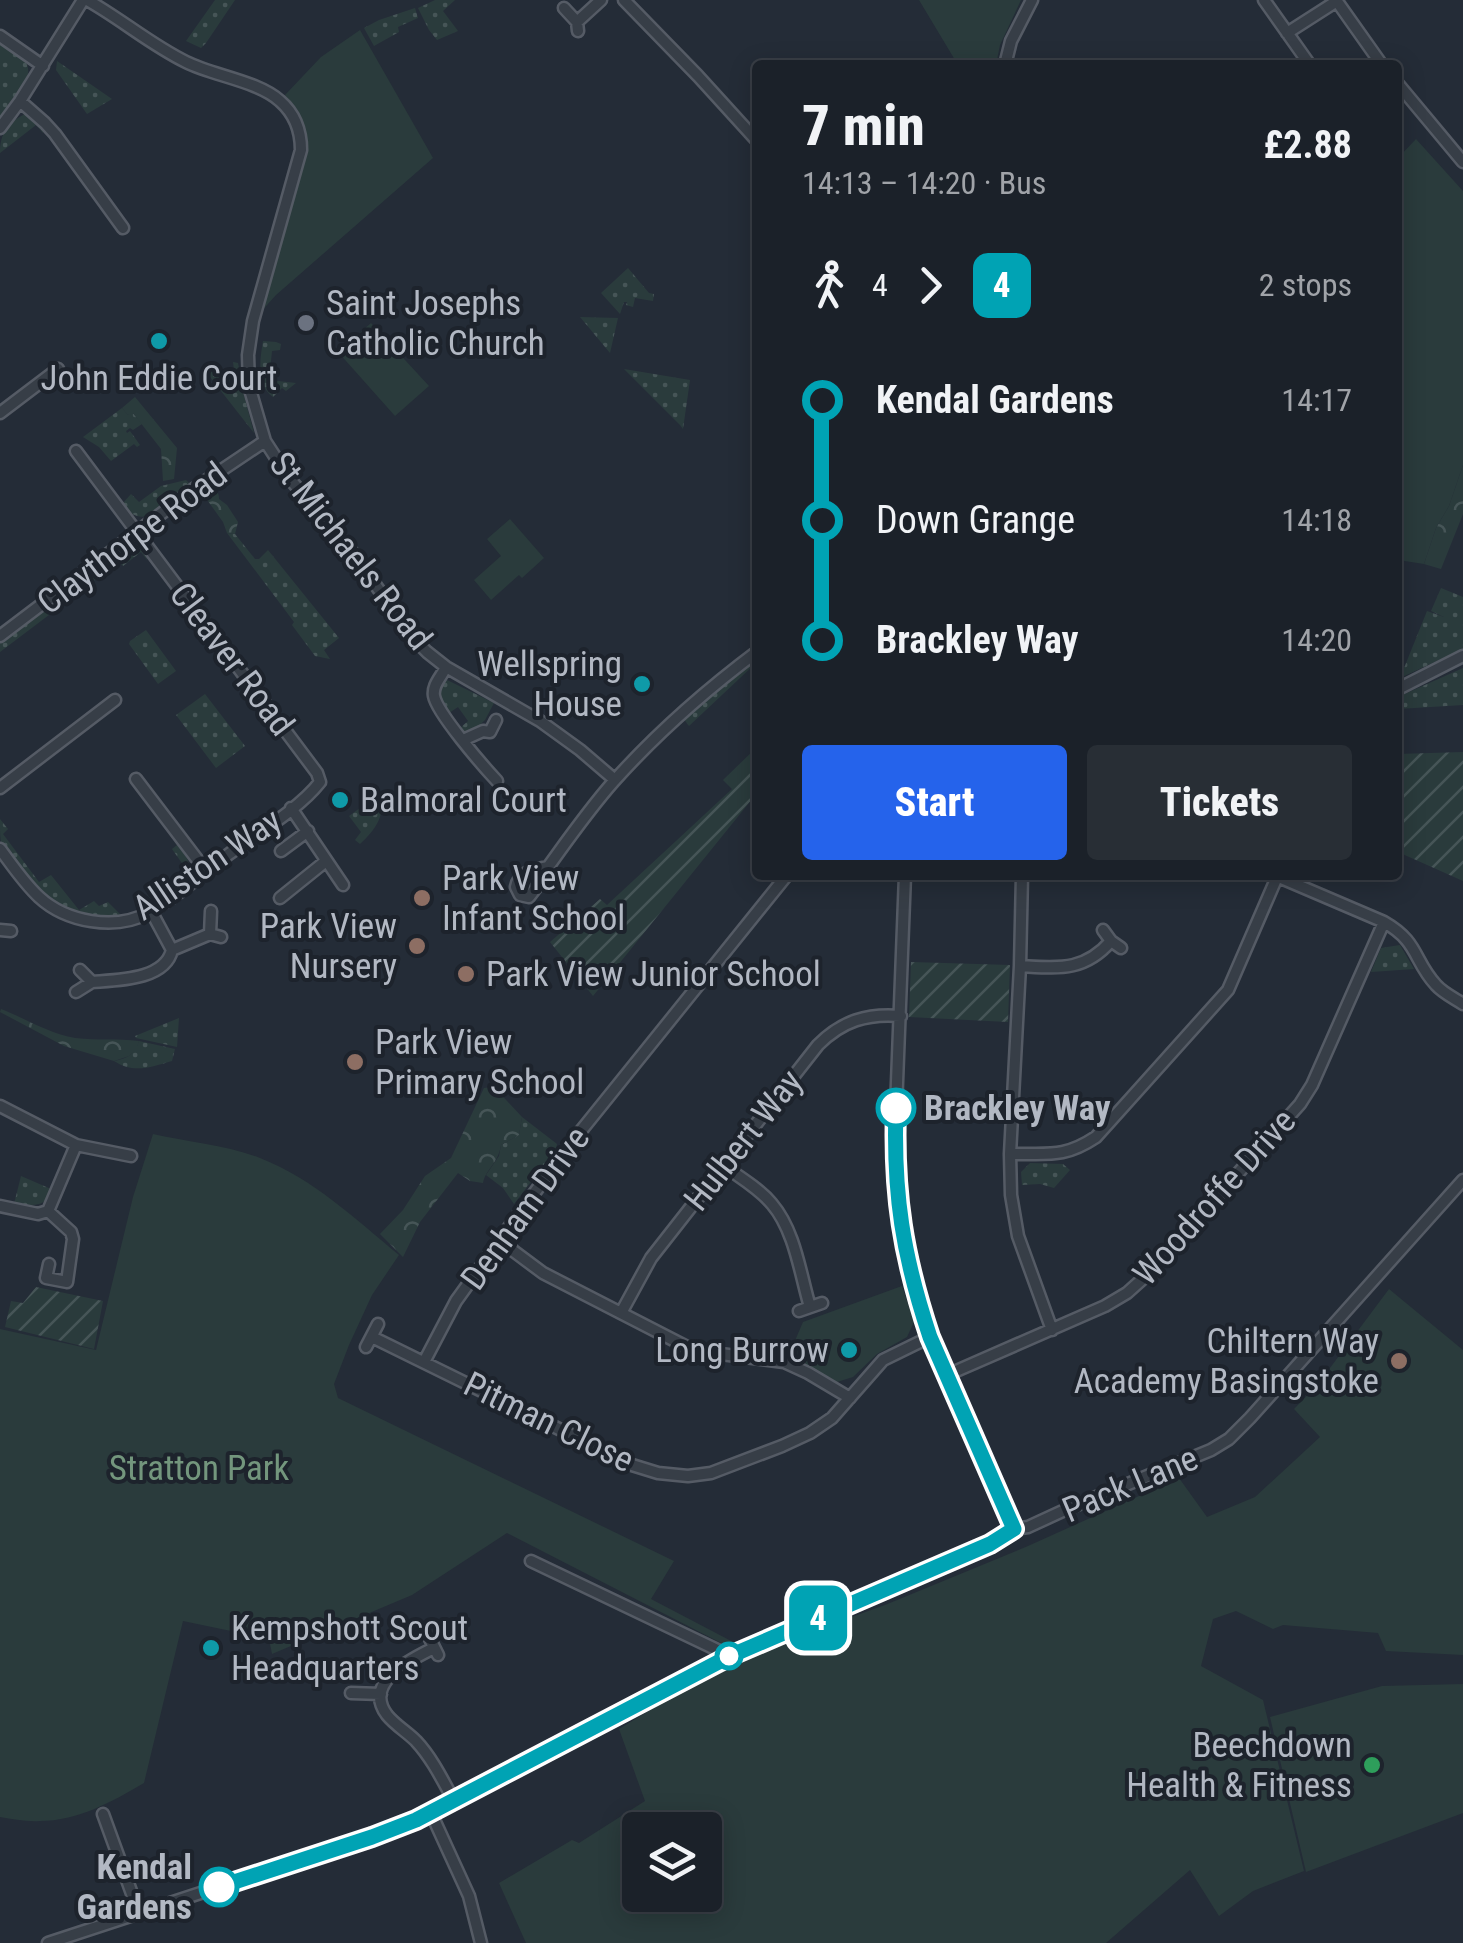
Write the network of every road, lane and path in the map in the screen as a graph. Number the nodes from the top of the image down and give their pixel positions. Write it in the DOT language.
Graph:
graph roads {
  1 [pos="85,0"];
  2 [pos="600,0"];
  3 [pos="624,0"];
  4 [pos="1032,0"];
  5 [pos="1264,0"];
  6 [pos="1336,1"];
  7 [pos="564,8"];
  8 [pos="1287,33"];
  9 [pos="0,36"];
  10 [pos="1006,60"];
  11 [pos="1306,60"];
  12 [pos="1378,60"];
  13 [pos="43,66"];
  14 [pos="1402,89"];
  15 [pos="20,102"];
  16 [pos="0,128"];
  17 [pos="752,135"];
  18 [pos="1463,162"];
  19 [pos="124,228"];
  20 [pos="58,369"];
  21 [pos="0,414"];
  22 [pos="265,441"];
  23 [pos="76,452"];
  24 [pos="138,533"];
  25 [pos="0,636"];
  26 [pos="1463,656"];
  27 [pos="752,657"];
  28 [pos="446,666"];
  29 [pos="1402,687"];
  30 [pos="115,700"];
  31 [pos="496,720"];
  32 [pos="463,740"];
  33 [pos="136,779"];
  34 [pos="615,780"];
  35 [pos="497,781"];
  36 [pos="316,787"];
  37 [pos="0,788"];
  38 [pos="291,808"];
  39 [pos="308,831"];
  40 [pos="0,849"];
  41 [pos="281,851"];
  42 [pos="326,861"];
  43 [pos="5,865"];
  44 [pos="548,868"];
  45 [pos="206,872"];
  46 [pos="783,880"];
  47 [pos="904,880"];
  48 [pos="1022,880"];
  49 [pos="1273,880"];
  50 [pos="1284,880"];
  51 [pos="343,885"];
  52 [pos="280,898"];
  53 [pos="151,911"];
  54 [pos="212,911"];
  55 [pos="1384,922"];
  56 [pos="1103,930"];
  57 [pos="172,950"];
  58 [pos="1020,966"];
  59 [pos="80,970"];
  60 [pos="92,982"];
  61 [pos="76,992"];
  62 [pos="1463,1004"];
  63 [pos="901,1016"];
  64 [pos="0,1106"];
  65 [pos="76,1145"];
  66 [pos="1010,1154"];
  67 [pos="131,1156"];
  68 [pos="722,1165"];
  69 [pos="1463,1180"];
  70 [pos="0,1206"];
  71 [pos="48,1211"];
  72 [pos="500,1241"];
  73 [pos="49,1264"];
  74 [pos="822,1304"];
  75 [pos="621,1313"];
  76 [pos="378,1324"];
  77 [pos="1052,1330"];
  78 [pos="930,1337"];
  79 [pos="424,1362"];
  80 [pos="947,1376"];
  81 [pos="850,1398"];
  82 [pos="1014,1529"];
  83 [pos="532,1561"];
  84 [pos="427,1633"];
  85 [pos="730,1656"];
  86 [pos="351,1694"];
  87 [pos="381,1694"];
  88 [pos="454,1801"];
  89 [pos="430,1813"];
  90 [pos="103,1814"];
  91 [pos="139,1913"];
  92 [pos="98,1927"];
  93 [pos="48,1943"];
  94 [pos="103,1943"];
  95 [pos="481,1943"];
  1 -- 13 [label="street"];
  1 -- 22 [label="street, St Michaels Road"];
  2 -- 7 [label="street"];
  3 -- 17 [label="street"];
  4 -- 10 [label="street"];
  5 -- 8 [label="street"];
  6 -- 8 [label="street"];
  6 -- 12 [label="street"];
  8 -- 11 [label="street"];
  9 -- 13 [label="street"];
  13 -- 15 [label="street"];
  14 -- 18 [label="street"];
  15 -- 16 [label="street"];
  15 -- 19 [label="street"];
  20 -- 21 [label="street"];
  22 -- 24 [label="street, Claythorpe Road"];
  22 -- 28 [label="street, St Michaels Road"];
  23 -- 24 [label="street, Cleaver Road"];
  24 -- 25 [label="street, Claythorpe Road"];
  24 -- 36 [label="street, Cleaver Road"];
  26 -- 29 [label="street"];
  27 -- 34 [label="street"];
  28 -- 32 [label="street"];
  28 -- 34 [label="street, St Michaels Road"];
  30 -- 37 [label="street"];
  31 -- 32 [label="street"];
  32 -- 35 [label="street"];
  33 -- 45 [label="street"];
  34 -- 44 [label="street"];
  36 -- 38 [label="street, Alliston Way"];
  38 -- 39 [label="street"];
  38 -- 45 [label="street, Alliston Way"];
  39 -- 41 [label="street"];
  39 -- 42 [label="street"];
  40 -- 43 [label="street, Alliston Way"];
  42 -- 51 [label="street"];
  42 -- 52 [label="street"];
  43 -- 53 [label="street, Alliston Way"];
  45 -- 53 [label="street, Alliston Way"];
  46 -- 72 [label="street, Denham Drive"];
  47 -- 63 [label="street"];
  48 -- 58 [label="street"];
  49 -- 66 [label="street"];
  50 -- 55 [label="street"];
  53 -- 57 [label="street"];
  54 -- 57 [label="street"];
  55 -- 62 [label="street"];
  55 -- 77 [label="street, Woodroffe Drive"];
  56 -- 58 [label="street"];
  57 -- 60 [label="street"];
  58 -- 66 [label="street"];
  59 -- 60 [label="street"];
  60 -- 61 [label="street"];
  63 -- 68 [label="street, Hulbert Way"];
  63 -- 78 [label="street"];
  64 -- 65 [label="street"];
  65 -- 67 [label="street"];
  65 -- 71 [label="street"];
  66 -- 77 [label="street"];
  68 -- 74 [label="street"];
  68 -- 75 [label="street, Hulbert Way"];
  69 -- 82 [label="street, Pack Lane"];
  70 -- 71 [label="street"];
  71 -- 73 [label="street"];
  72 -- 75 [label="street"];
  72 -- 79 [label="street, Denham Drive"];
  75 -- 81 [label="street"];
  76 -- 79 [label="street, Pitman Close"];
  77 -- 80 [label="street, Woodroffe Drive"];
  78 -- 80 [label="street"];
  78 -- 81 [label="street, Pitman Close"];
  79 -- 81 [label="street, Pitman Close"];
  80 -- 82 [label="street"];
  82 -- 85 [label="street, Pack Lane"];
  83 -- 85 [label="street"];
  84 -- 87 [label="street"];
  85 -- 88 [label="street, Pack Lane"];
  86 -- 87 [label="street"];
  87 -- 88 [label="street"];
  88 -- 89 [label="street, Pack Lane"];
  89 -- 91 [label="street, Pack Lane"];
  89 -- 95 [label="street"];
  90 -- 91 [label="street"];
  91 -- 92 [label="street, Pack Lane"];
  92 -- 93 [label="street, Pack Lane"];
  92 -- 94 [label="street"];
}
